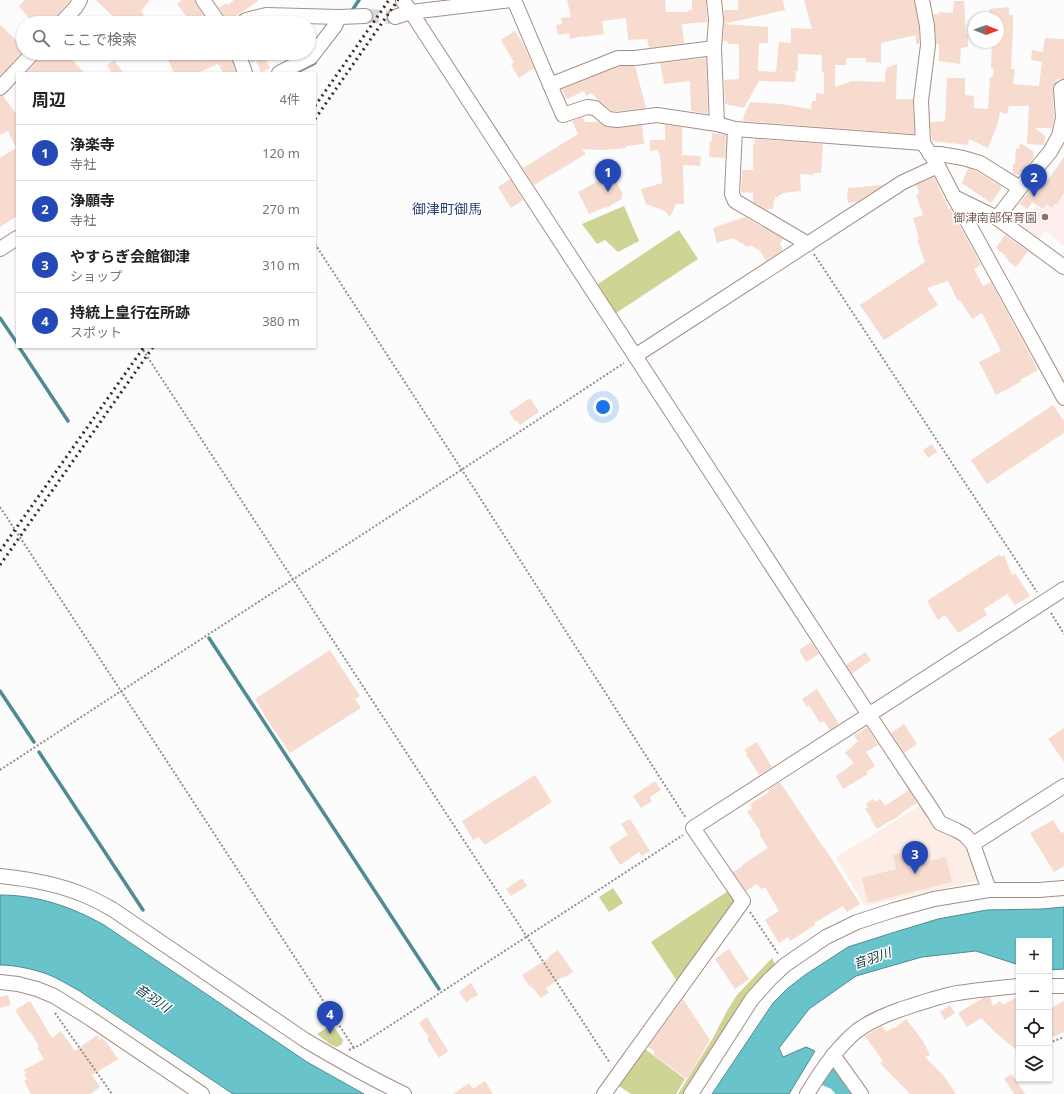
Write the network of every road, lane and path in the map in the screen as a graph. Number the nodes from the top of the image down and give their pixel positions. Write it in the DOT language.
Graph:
graph roads {
  1 [pos="80,0"];
  2 [pos="203,0"];
  3 [pos="512,0"];
  4 [pos="714,0"];
  5 [pos="922,0"];
  6 [pos="407,6"];
  7 [pos="68,16"];
  8 [pos="214,16"];
  9 [pos="262,16"];
  10 [pos="302,16"];
  11 [pos="316,16"];
  12 [pos="365,16"];
  13 [pos="339,17"];
  14 [pos="395,17"];
  15 [pos="714,48"];
  16 [pos="316,51"];
  17 [pos="26,60"];
  18 [pos="240,60"];
  19 [pos="305,60"];
  20 [pos="245,72"];
  21 [pos="281,72"];
  22 [pos="550,85"];
  23 [pos="1064,87"];
  24 [pos="0,88"];
  25 [pos="717,124"];
  26 [pos="735,129"];
  27 [pos="926,149"];
  28 [pos="938,166"];
  29 [pos="1020,188"];
  30 [pos="954,197"];
  31 [pos="997,218"];
  32 [pos="16,239"];
  33 [pos="808,244"];
  34 [pos="316,246"];
  35 [pos="0,249"];
  36 [pos="1064,267"];
  37 [pos="142,348"];
  38 [pos="635,356"];
  39 [pos="1064,398"];
  40 [pos="462,470"];
  41 [pos="0,507"];
  42 [pos="292,579"];
  43 [pos="1064,589"];
  44 [pos="1044,602"];
  45 [pos="1064,634"];
  46 [pos="121,691"];
  47 [pos="869,715"];
  48 [pos="0,770"];
  49 [pos="1064,786"];
  50 [pos="693,828"];
  51 [pos="973,844"];
  52 [pos="0,876"];
  53 [pos="1064,888"];
  54 [pos="989,890"];
  55 [pos="743,901"];
  56 [pos="527,937"];
  57 [pos="785,965"];
  58 [pos="0,982"];
  59 [pos="1016,986"];
  60 [pos="1052,986"];
  61 [pos="1064,986"];
  62 [pos="54,996"];
  63 [pos="1064,1037"];
  64 [pos="1052,1042"];
  65 [pos="354,1048"];
  66 [pos="833,1055"];
  67 [pos="333,1057"];
  68 [pos="618,1074"];
  69 [pos="112,1094"];
  70 [pos="202,1094"];
  71 [pos="404,1094"];
  72 [pos="604,1094"];
  73 [pos="691,1094"];
  74 [pos="807,1094"];
  75 [pos="861,1094"];
  1 -- 7 [label="street"];
  2 -- 8 [label="street"];
  3 -- 6 [label="street"];
  3 -- 22 [label="street"];
  4 -- 15 [label="street"];
  5 -- 27 [label="street"];
  6 -- 14 [label="street"];
  6 -- 38 [label="street"];
  9 -- 10 [label="street"];
  11 -- 13 [label="street"];
  12 -- 13 [label="street"];
  13 -- 16 [label="street"];
  15 -- 22 [label="street"];
  15 -- 25 [label="street"];
  17 -- 24 [label="street"];
  18 -- 20 [label="street"];
  19 -- 21 [label="street"];
  22 -- 25 [label="street"];
  23 -- 29 [label="street"];
  25 -- 26 [label="street"];
  26 -- 27 [label="street"];
  26 -- 33 [label="street"];
  27 -- 28 [label="street"];
  27 -- 29 [label="street"];
  28 -- 30 [label="street"];
  28 -- 33 [label="street"];
  29 -- 31 [label="street"];
  30 -- 31 [label="street"];
  30 -- 39 [label="street"];
  31 -- 36 [label="street"];
  32 -- 35 [label="street"];
  33 -- 38 [label="street"];
  33 -- 44 [label="path"];
  34 -- 40 [label="path"];
  37 -- 42 [label="path"];
  38 -- 40 [label="path"];
  38 -- 47 [label="street"];
  40 -- 42 [label="path"];
  40 -- 50 [label="path"];
  41 -- 46 [label="path"];
  42 -- 46 [label="path"];
  42 -- 56 [label="path"];
  43 -- 44 [label="street"];
  44 -- 45 [label="path"];
  44 -- 47 [label="street"];
  46 -- 48 [label="path"];
  46 -- 65 [label="path"];
  47 -- 50 [label="street"];
  47 -- 51 [label="street"];
  49 -- 51 [label="street"];
  50 -- 55 [label="street"];
  50 -- 56 [label="path"];
  51 -- 54 [label="street"];
  52 -- 67 [label="street"];
  53 -- 54 [label="street"];
  54 -- 57 [label="street"];
  55 -- 57 [label="path"];
  55 -- 68 [label="street"];
  56 -- 65 [label="path"];
  56 -- 68 [label="path"];
  57 -- 73 [label="street"];
  58 -- 62 [label="street"];
  59 -- 66 [label="street"];
  60 -- 61 [label="street"];
  62 -- 69 [label="path"];
  62 -- 70 [label="street"];
  63 -- 64 [label="path"];
  65 -- 67 [label="path"];
  66 -- 74 [label="street"];
  66 -- 75 [label="street"];
  67 -- 71 [label="street"];
  68 -- 72 [label="street"];
}
